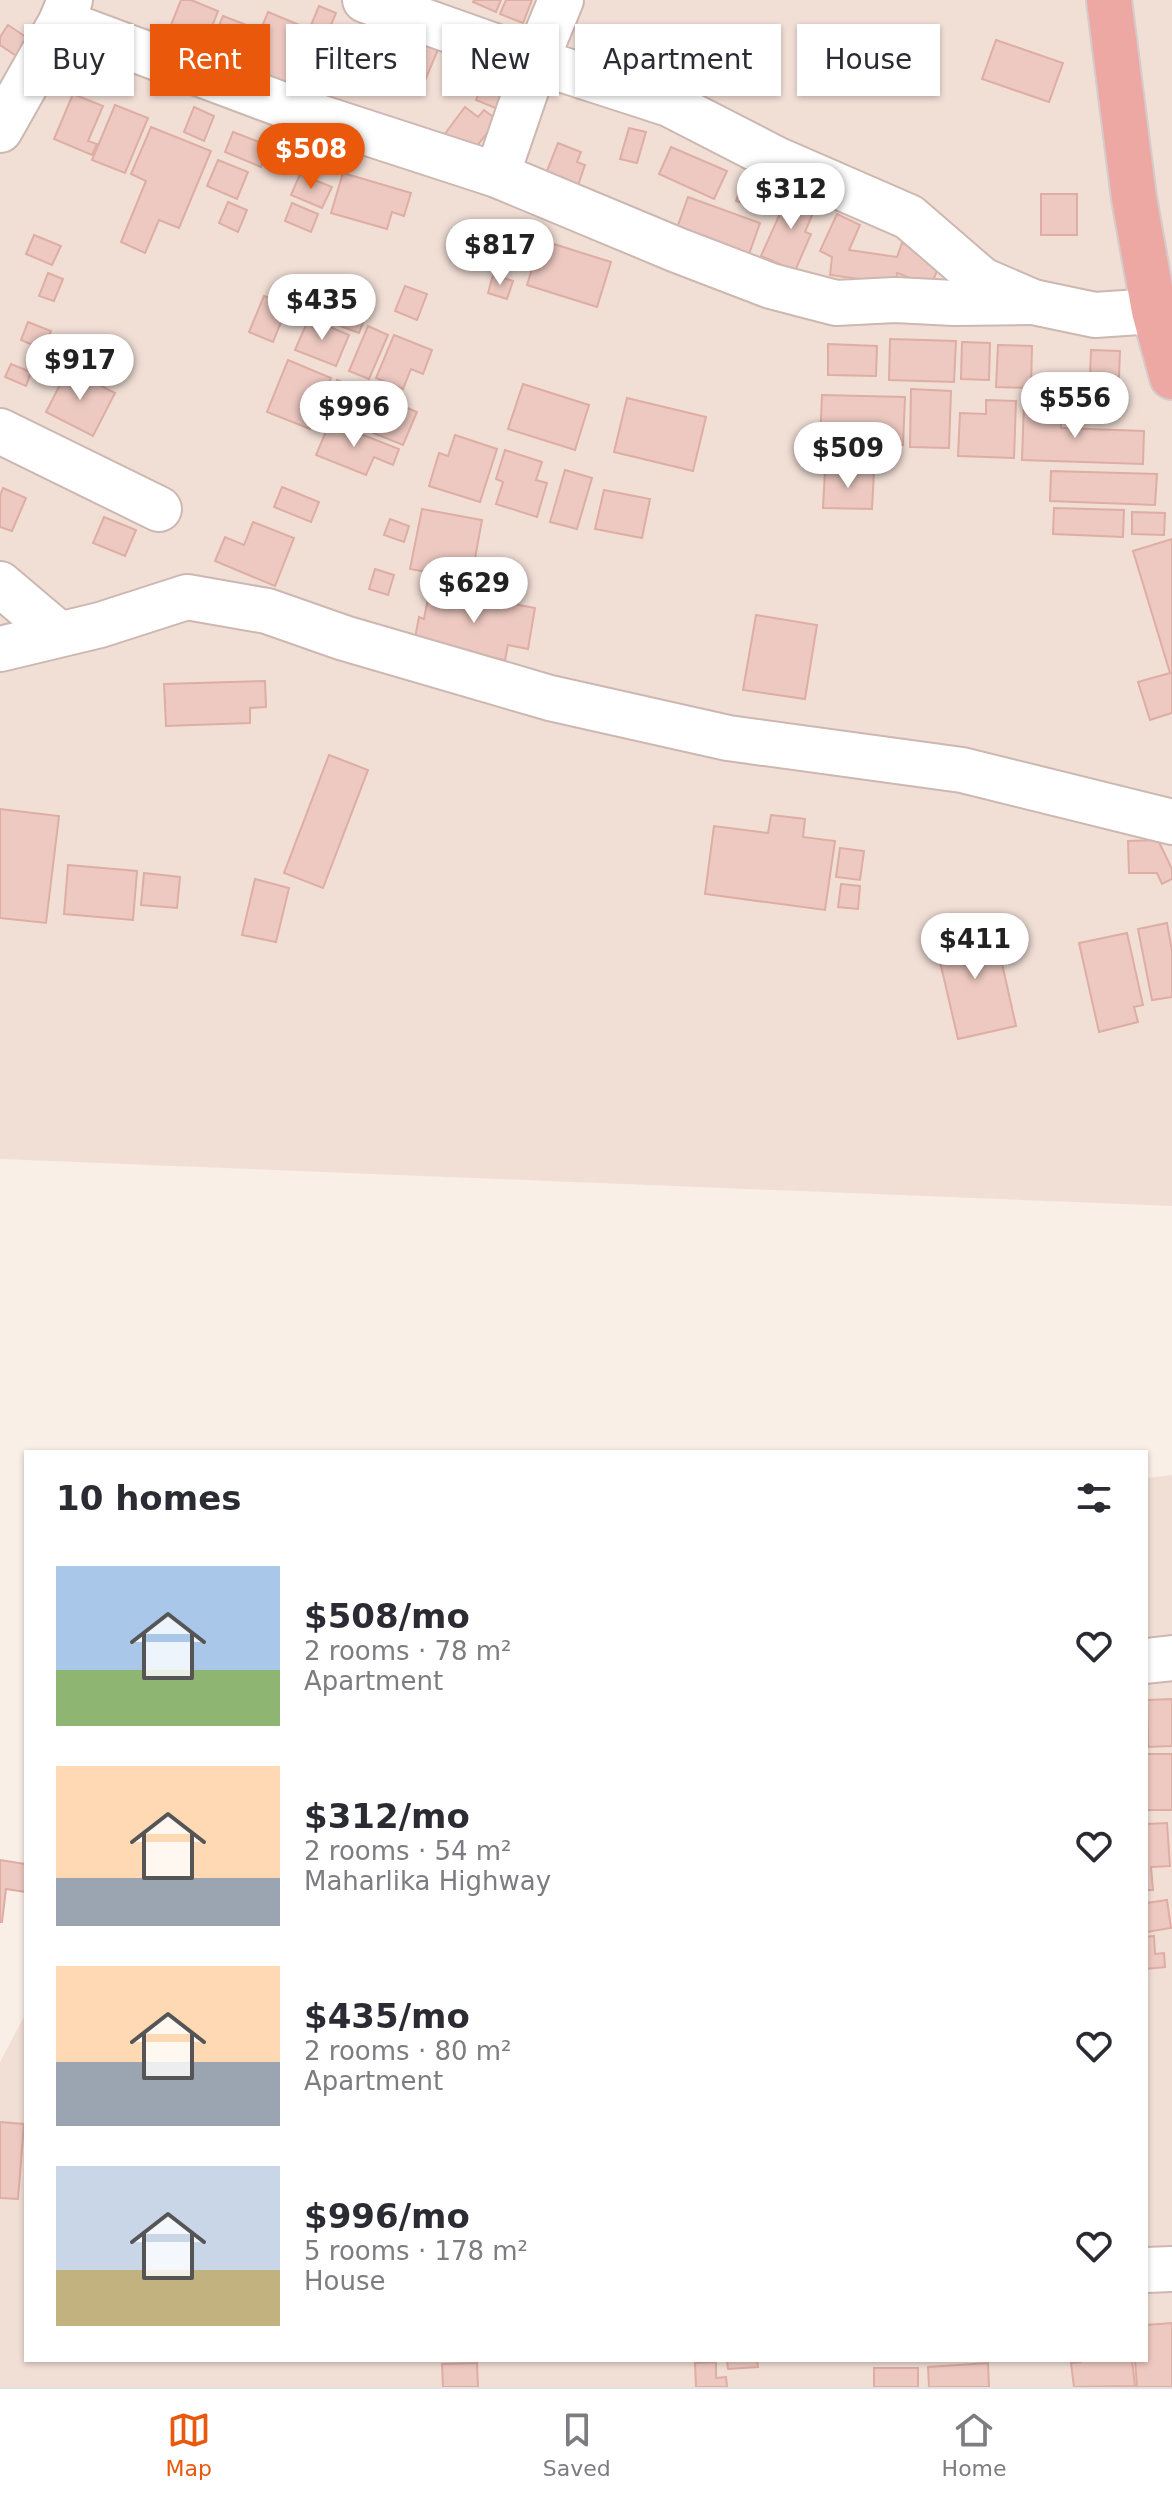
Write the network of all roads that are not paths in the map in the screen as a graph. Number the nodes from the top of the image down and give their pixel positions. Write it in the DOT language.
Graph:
graph roads {
  1 [pos="365,0"];
  2 [pos="561,0"];
  3 [pos="1109,0"];
  4 [pos="66,11"];
  5 [pos="551,24"];
  6 [pos="442,27"];
  7 [pos="559,68"];
  8 [pos="524,96"];
  9 [pos="0,130"];
  10 [pos="497,175"];
  11 [pos="1033,302"];
  12 [pos="1154,311"];
  13 [pos="1172,377"];
  14 [pos="0,431"];
  15 [pos="159,509"];
  16 [pos="0,584"];
  17 [pos="59,634"];
  18 [pos="0,649"];
  19 [pos="1172,822"];
  20 [pos="1172,1658"];
  21 [pos="1148,1661"];
  22 [pos="1172,2269"];
  23 [pos="1148,2270"];
  1 -- 6 [label="street"];
  2 -- 5 [label="street"];
  3 -- 12 [label="highway"];
  4 -- 9 [label="street"];
  4 -- 10 [label="street"];
  7 -- 11 [label="street"];
  8 -- 10 [label="street"];
  10 -- 11 [label="street"];
  11 -- 12 [label="street"];
  12 -- 13 [label="highway"];
  14 -- 15 [label="street"];
  16 -- 17 [label="street"];
  17 -- 18 [label="street"];
  17 -- 19 [label="street"];
  20 -- 21 [label="street"];
  22 -- 23 [label="street"];
}
